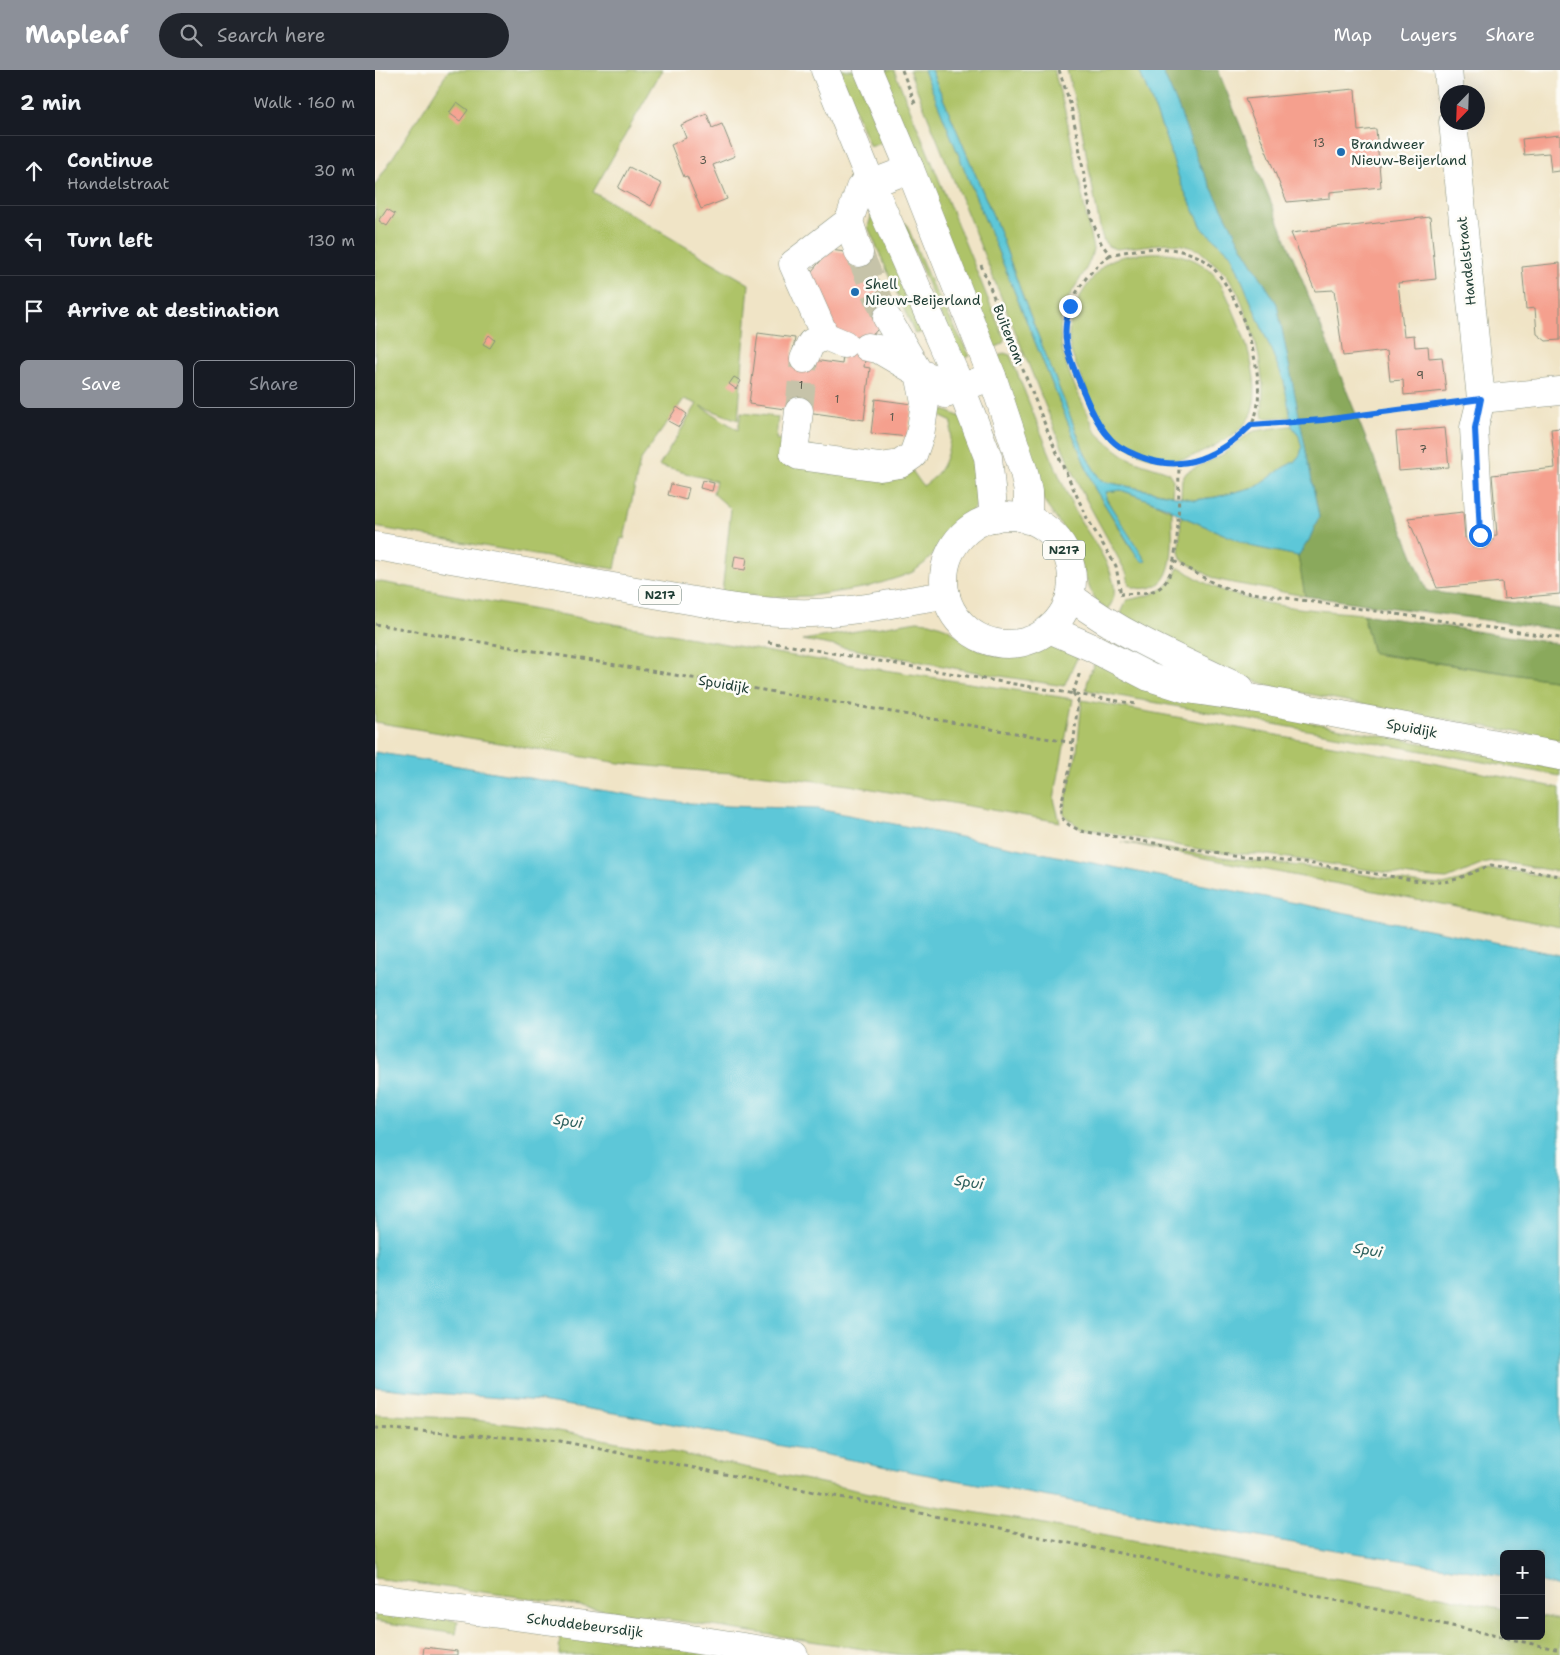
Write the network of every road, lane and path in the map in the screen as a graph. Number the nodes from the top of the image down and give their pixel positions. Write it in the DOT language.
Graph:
graph roads {
  1 [pos="825,70"];
  2 [pos="868,70"];
  3 [pos="902,70"];
  4 [pos="1059,70"];
  5 [pos="1448,70"];
  6 [pos="1449,85"];
  7 [pos="916,106"];
  8 [pos="1454,130"];
  9 [pos="910,169"];
  10 [pos="871,184"];
  11 [pos="849,221"];
  12 [pos="859,253"];
  13 [pos="1110,255"];
  14 [pos="979,262"];
  15 [pos="887,318"];
  16 [pos="845,342"];
  17 [pos="805,359"];
  18 [pos="919,372"];
  19 [pos="992,376"];
  20 [pos="961,388"];
  21 [pos="1560,391"];
  22 [pos="1481,399"];
  23 [pos="799,411"];
  24 [pos="1251,425"];
  25 [pos="1179,464"];
  26 [pos="994,518"];
  27 [pos="1028,520"];
  28 [pos="1480,535"];
  29 [pos="375,546"];
  30 [pos="1174,561"];
  31 [pos="945,595"];
  32 [pos="1069,596"];
  33 [pos="375,624"];
  34 [pos="1049,629"];
  35 [pos="1560,638"];
  36 [pos="1073,693"];
  37 [pos="1263,700"];
  38 [pos="1073,743"];
  39 [pos="1560,756"];
  40 [pos="1560,876"];
  41 [pos="375,1428"];
  42 [pos="375,1598"];
  43 [pos="1560,1650"];
  44 [pos="794,1655"];
  1 -- 10 [label="main road"];
  2 -- 9 [label="main road"];
  3 -- 7 [label="path"];
  4 -- 13 [label="path"];
  5 -- 6 [label="main road"];
  8 -- 22 [label="main road, Handelstraat"];
  9 -- 10 [label="main road"];
  9 -- 19 [label="main road"];
  10 -- 11 [label="main road"];
  10 -- 20 [label="main road"];
  11 -- 12 [label="main road"];
  11 -- 16 [label="main road"];
  13 -- 24 [label="path"];
  13 -- 25 [label="path"];
  14 -- 30 [label="path, Buitenom"];
  15 -- 18 [label="main road"];
  16 -- 17 [label="main road"];
  16 -- 18 [label="main road"];
  18 -- 20 [label="main road"];
  18 -- 23 [label="main road"];
  19 -- 20 [label="main road"];
  19 -- 27 [label="main road"];
  20 -- 26 [label="main road"];
  21 -- 22 [label="main road"];
  22 -- 24 [label="path"];
  22 -- 28 [label="main road, Handelstraat"];
  24 -- 25 [label="path"];
  25 -- 30 [label="path"];
  26 -- 27 [label="main road, N217"];
  26 -- 31 [label="main road, N217"];
  27 -- 32 [label="main road, N217"];
  29 -- 31 [label="main road, N217"];
  30 -- 35 [label="path"];
  31 -- 34 [label="main road, N217"];
  32 -- 34 [label="main road, N217"];
  32 -- 37 [label="main road, Spuidijk"];
  33 -- 38 [label="path, Spuidijk"];
  34 -- 37 [label="main road, Spuidijk"];
  36 -- 38 [label="path"];
  37 -- 39 [label="main road, Spuidijk"];
  38 -- 40 [label="path"];
  41 -- 43 [label="path"];
  42 -- 44 [label="main road, Schuddebeursdijk"];
}
